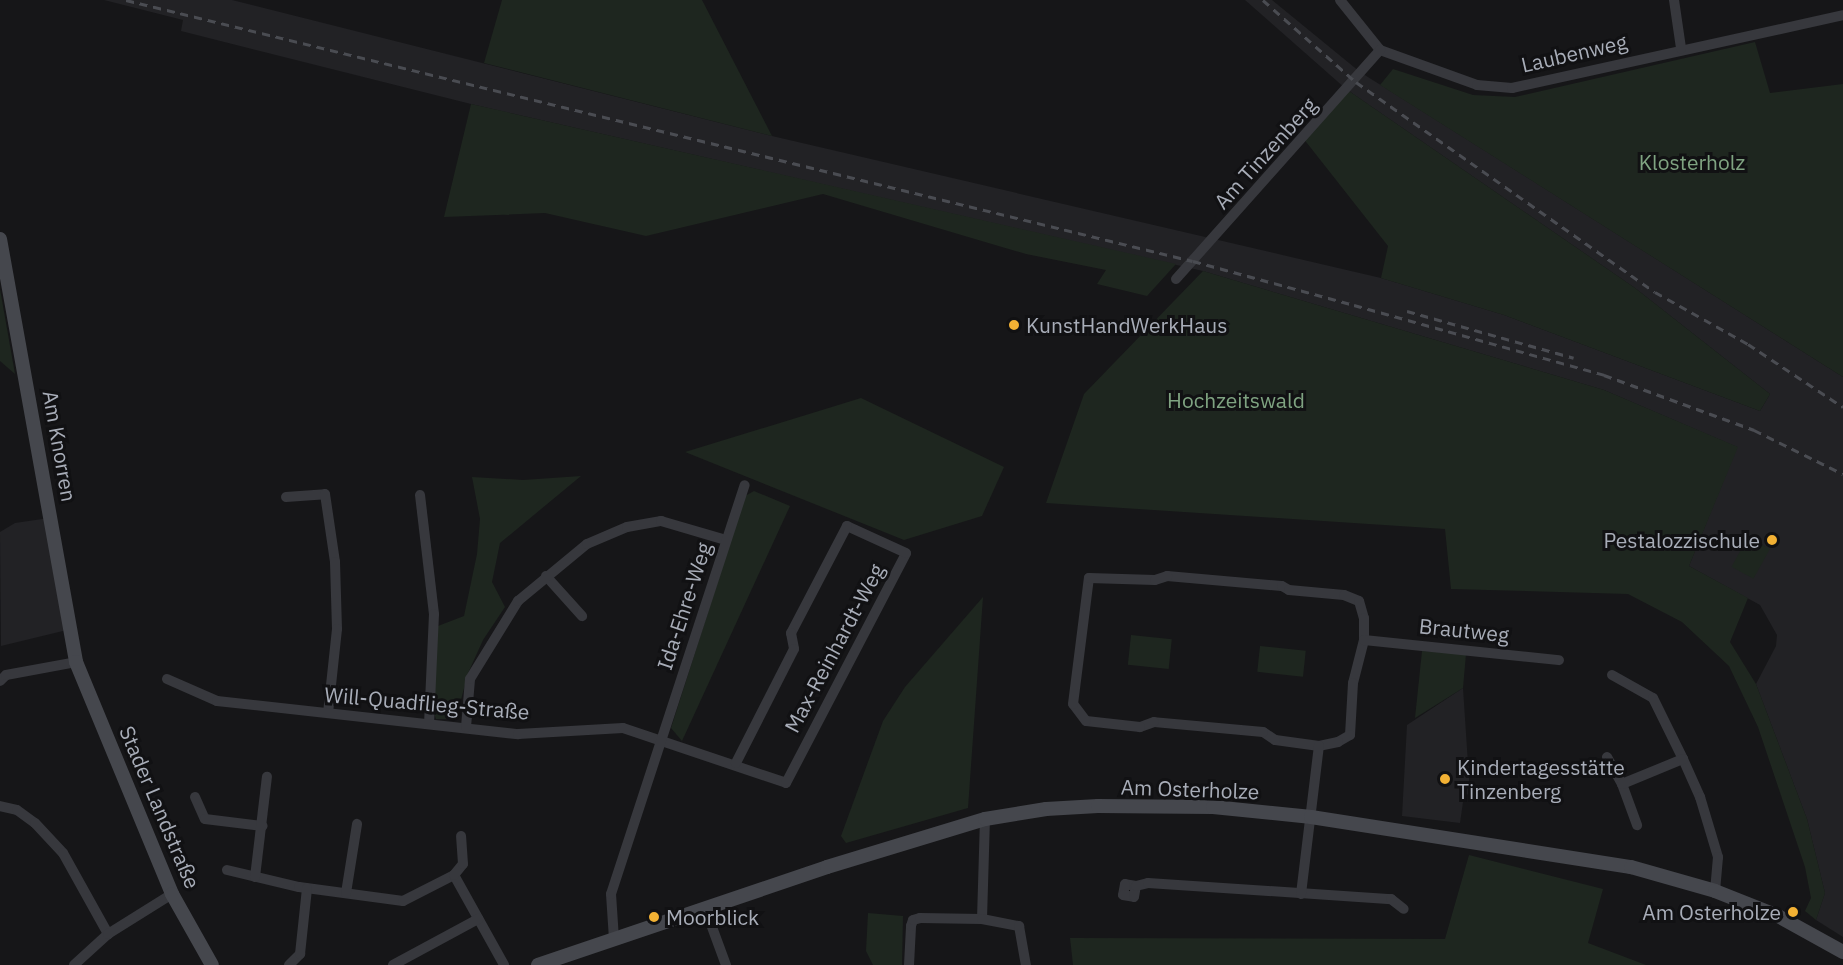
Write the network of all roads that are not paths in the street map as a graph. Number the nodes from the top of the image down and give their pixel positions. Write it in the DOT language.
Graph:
graph roads {
  1 [pos="1340,0"];
  2 [pos="1674,0"];
  3 [pos="1843,15"];
  4 [pos="1681,48"];
  5 [pos="1380,50"];
  6 [pos="0,240"];
  7 [pos="1176,279"];
  8 [pos="745,484"];
  9 [pos="420,495"];
  10 [pos="286,497"];
  11 [pos="726,540"];
  12 [pos="546,576"];
  13 [pos="582,616"];
  14 [pos="1364,640"];
  15 [pos="1559,660"];
  16 [pos="75,662"];
  17 [pos="1612,675"];
  18 [pos="166,679"];
  19 [pos="0,681"];
  20 [pos="328,713"];
  21 [pos="429,723"];
  22 [pos="466,727"];
  23 [pos="660,740"];
  24 [pos="1318,746"];
  25 [pos="1607,757"];
  26 [pos="1683,759"];
  27 [pos="736,763"];
  28 [pos="267,777"];
  29 [pos="1622,784"];
  30 [pos="195,797"];
  31 [pos="0,806"];
  32 [pos="1311,817"];
  33 [pos="985,819"];
  34 [pos="357,824"];
  35 [pos="1637,825"];
  36 [pos="263,826"];
  37 [pos="461,836"];
  38 [pos="227,870"];
  39 [pos="454,875"];
  40 [pos="255,877"];
  41 [pos="1136,886"];
  42 [pos="307,888"];
  43 [pos="1715,891"];
  44 [pos="346,893"];
  45 [pos="172,894"];
  46 [pos="1301,894"];
  47 [pos="705,908"];
  48 [pos="1404,909"];
  49 [pos="478,919"];
  50 [pos="982,919"];
  51 [pos="108,934"];
  52 [pos="614,939"];
  53 [pos="1843,952"];
  54 [pos="74,965"];
  55 [pos="212,965"];
  56 [pos="289,965"];
  57 [pos="393,965"];
  58 [pos="504,965"];
  59 [pos="538,965"];
  60 [pos="726,965"];
  61 [pos="909,965"];
  62 [pos="1026,965"];
  1 -- 5 [label="street"];
  2 -- 4 [label="street"];
  3 -- 4 [label="street, Laubenweg"];
  4 -- 5 [label="street, Laubenweg"];
  5 -- 7 [label="street, Am Tinzenberg"];
  6 -- 16 [label="street, Am Knorren"];
  8 -- 11 [label="street, Ida-Ehre-Weg"];
  9 -- 21 [label="street"];
  10 -- 20 [label="street"];
  11 -- 12 [label="street"];
  11 -- 23 [label="street, Ida-Ehre-Weg"];
  12 -- 13 [label="street"];
  12 -- 22 [label="street"];
  14 -- 15 [label="street, Brautweg"];
  14 -- 24 [label="street"];
  14 -- 24 [label="street"];
  16 -- 19 [label="street"];
  16 -- 45 [label="street, Stader Landstraße"];
  17 -- 26 [label="street"];
  18 -- 20 [label="street, Will-Quadflieg-Straße"];
  20 -- 21 [label="street, Will-Quadflieg-Straße"];
  21 -- 22 [label="street, Will-Quadflieg-Straße"];
  22 -- 23 [label="street, Will-Quadflieg-Straße"];
  23 -- 27 [label="street, Max-Reinhardt-Weg"];
  23 -- 52 [label="street"];
  24 -- 32 [label="street"];
  25 -- 29 [label="street"];
  26 -- 29 [label="street"];
  26 -- 43 [label="street"];
  27 -- 27 [label="street, Max-Reinhardt-Weg"];
  28 -- 36 [label="street"];
  29 -- 35 [label="street"];
  30 -- 36 [label="street"];
  31 -- 51 [label="street"];
  32 -- 33 [label="street, Am Osterholze"];
  32 -- 43 [label="street, Am Osterholze"];
  32 -- 46 [label="street"];
  33 -- 47 [label="street, Am Osterholze"];
  33 -- 50 [label="street"];
  34 -- 44 [label="street"];
  36 -- 40 [label="street"];
  37 -- 39 [label="street"];
  38 -- 40 [label="street"];
  39 -- 44 [label="street"];
  39 -- 49 [label="street"];
  40 -- 42 [label="street"];
  41 -- 46 [label="street"];
  42 -- 44 [label="street"];
  42 -- 56 [label="street"];
  43 -- 53 [label="street, Am Osterholze"];
  45 -- 51 [label="street"];
  45 -- 55 [label="street, Stader Landstraße"];
  46 -- 48 [label="street"];
  47 -- 52 [label="street, Am Osterholze"];
  47 -- 60 [label="street"];
  49 -- 57 [label="street"];
  49 -- 58 [label="street"];
  50 -- 61 [label="street"];
  50 -- 62 [label="street"];
  51 -- 54 [label="street"];
  52 -- 59 [label="street, Am Osterholze"];
}
